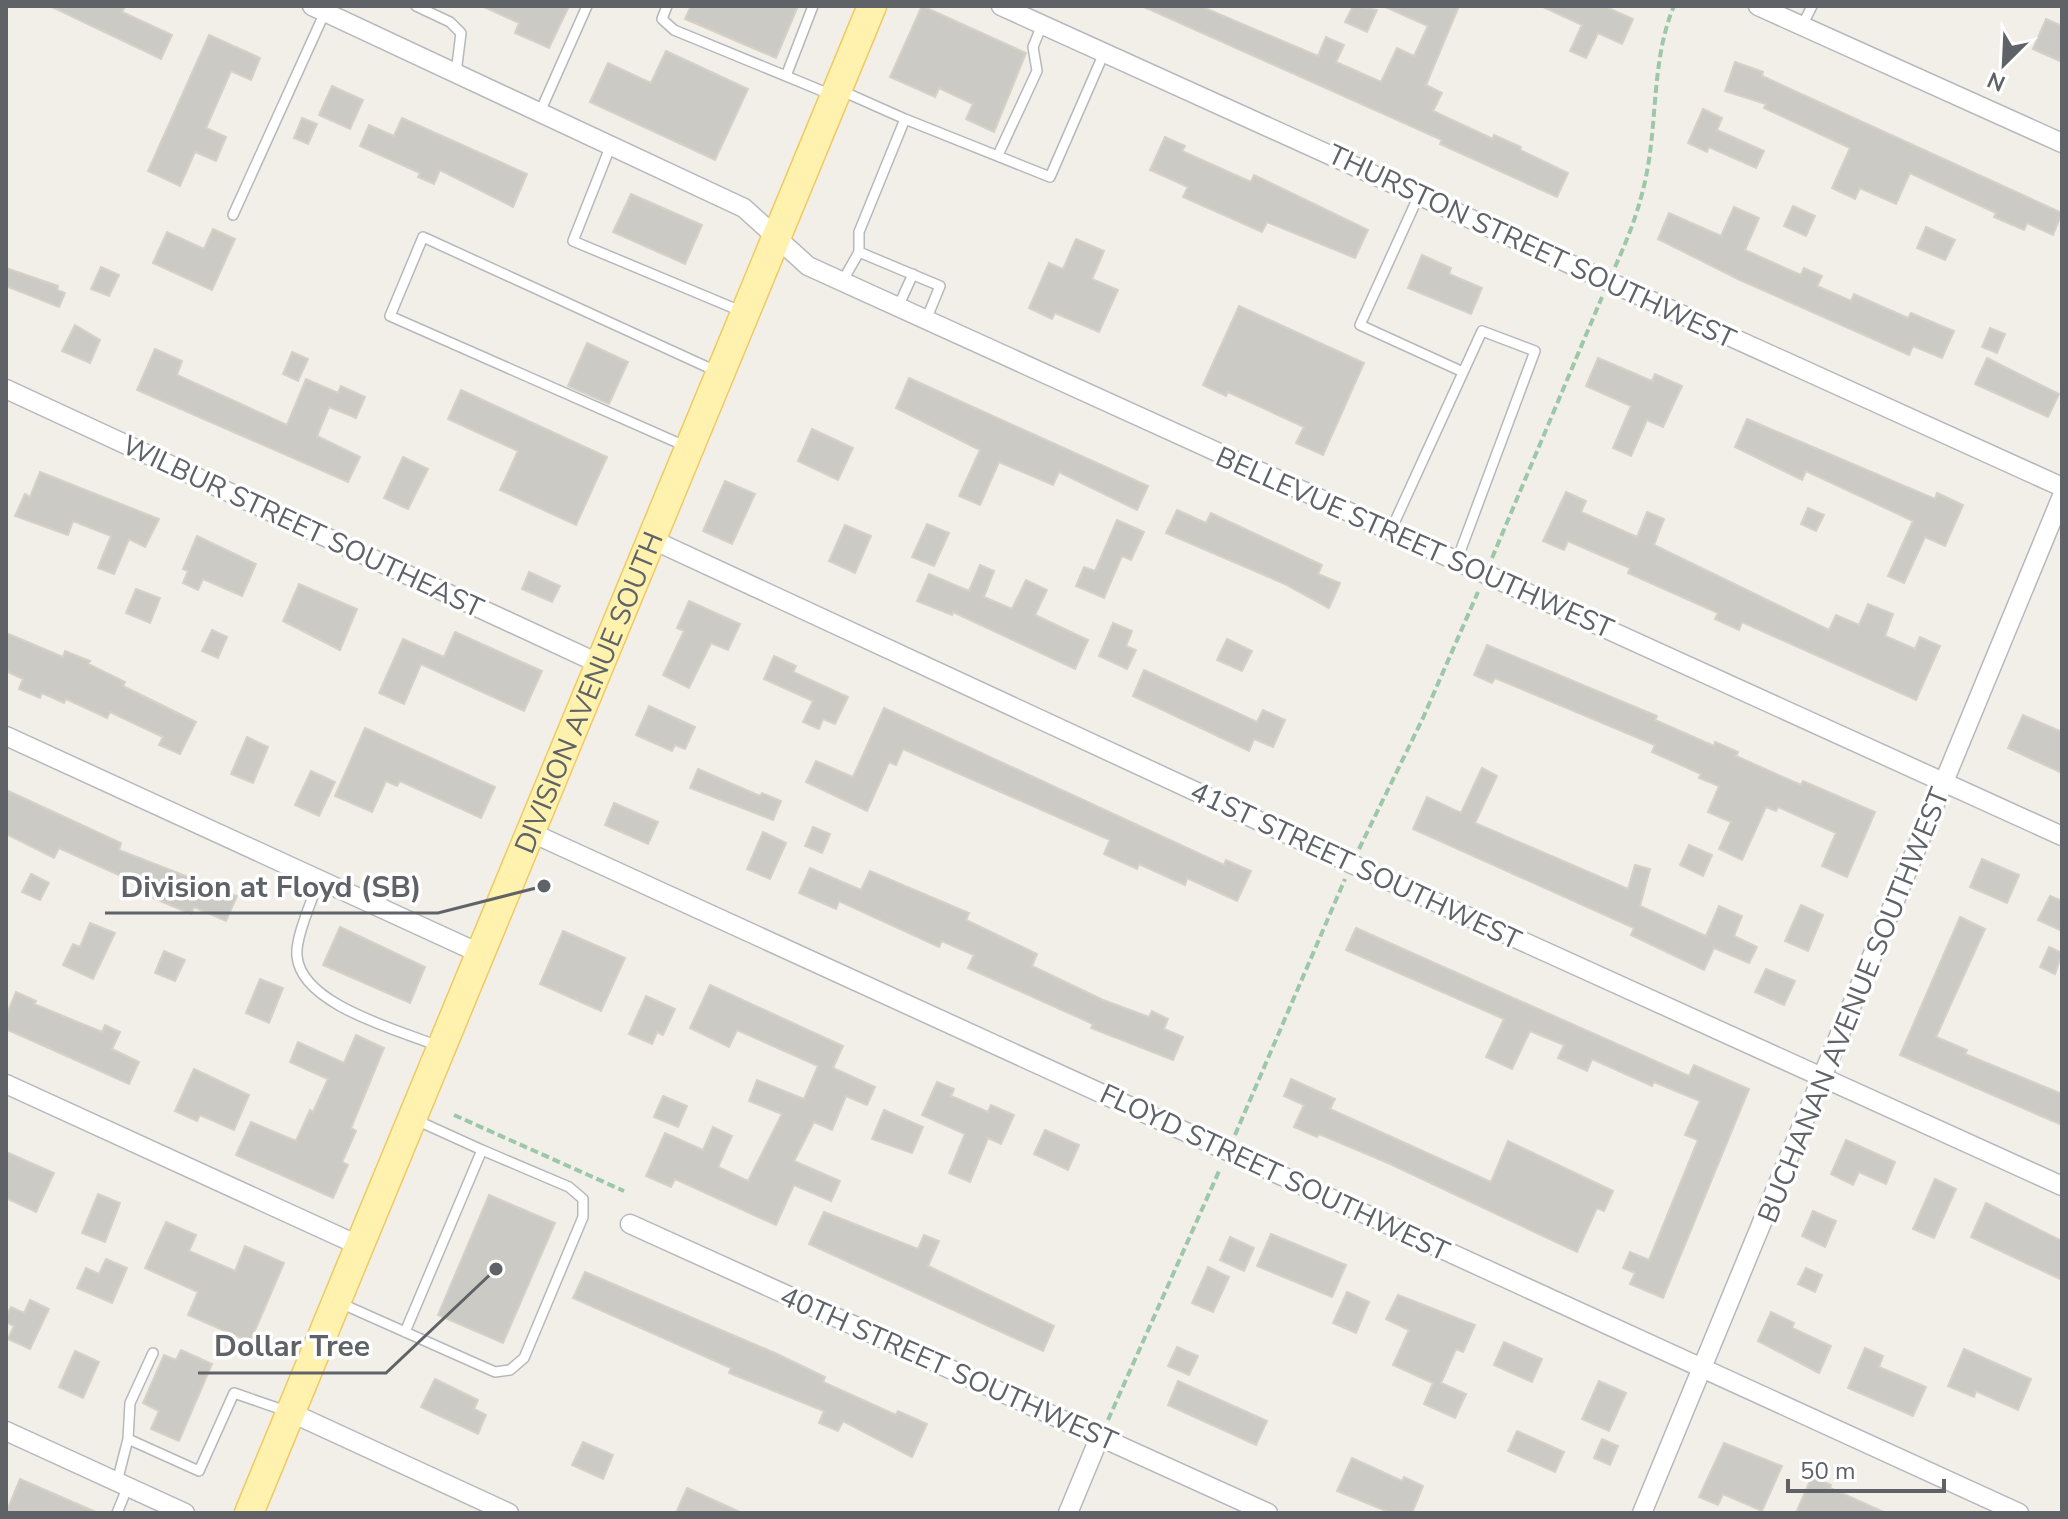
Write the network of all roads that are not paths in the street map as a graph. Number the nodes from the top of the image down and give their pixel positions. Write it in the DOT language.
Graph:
graph roads {
  1 [pos="416,6"];
  2 [pos="587,6"];
  3 [pos="667,6"];
  4 [pos="813,6"];
  5 [pos="872,6"];
  6 [pos="1001,6"];
  7 [pos="1758,6"];
  8 [pos="1812,6"];
  9 [pos="318,9"];
  10 [pos="1042,25"];
  11 [pos="1802,26"];
  12 [pos="1104,53"];
  13 [pos="456,73"];
  14 [pos="786,76"];
  15 [pos="837,92"];
  16 [pos="540,112"];
  17 [pos="905,119"];
  18 [pos="2062,143"];
  19 [pos="611,145"];
  20 [pos="998,155"];
  21 [pos="1419,195"];
  22 [pos="233,215"];
  23 [pos="777,235"];
  24 [pos="859,252"];
  25 [pos="913,274"];
  26 [pos="842,282"];
  27 [pos="898,307"];
  28 [pos="746,314"];
  29 [pos="926,320"];
  30 [pos="1463,372"];
  31 [pos="721,373"];
  32 [pos="6,389"];
  33 [pos="690,448"];
  34 [pos="2062,487"];
  35 [pos="2062,496"];
  36 [pos="1391,530"];
  37 [pos="651,539"];
  38 [pos="1457,560"];
  39 [pos="600,664"];
  40 [pos="6,736"];
  41 [pos="1944,783"];
  42 [pos="530,832"];
  43 [pos="2062,836"];
  44 [pos="319,879"];
  45 [pos="479,953"];
  46 [pos="441,1047"];
  47 [pos="1824,1078"];
  48 [pos="6,1084"];
  49 [pos="412,1118"];
  50 [pos="482,1150"];
  51 [pos="2062,1186"];
  52 [pos="630,1224"];
  53 [pos="360,1246"];
  54 [pos="337,1302"];
  55 [pos="405,1332"];
  56 [pos="153,1353"];
  57 [pos="1704,1367"];
  58 [pos="292,1413"];
  59 [pos="6,1431"];
  60 [pos="1100,1436"];
  61 [pos="128,1439"];
  62 [pos="122,1484"];
  63 [pos="117,1513"];
  64 [pos="185,1513"];
  65 [pos="249,1513"];
  66 [pos="509,1513"];
  67 [pos="1068,1513"];
  68 [pos="1268,1513"];
  69 [pos="1642,1513"];
  70 [pos="2019,1513"];
  1 -- 13 [label="lane"];
  2 -- 16 [label="lane"];
  3 -- 14 [label="lane"];
  4 -- 14 [label="lane"];
  5 -- 15 [label="main road, DIVISION AVENUE SOUTH"];
  6 -- 10 [label="street, THURSTON STREET SOUTHWEST"];
  7 -- 11 [label="street"];
  8 -- 11 [label="lane"];
  9 -- 13 [label="street, BELLEVUE STREET SOUTHWEST"];
  9 -- 22 [label="lane"];
  10 -- 12 [label="street, THURSTON STREET SOUTHWEST"];
  10 -- 20 [label="lane"];
  11 -- 18 [label="street"];
  12 -- 20 [label="lane"];
  12 -- 21 [label="street, THURSTON STREET SOUTHWEST"];
  13 -- 16 [label="street, BELLEVUE STREET SOUTHWEST"];
  14 -- 15 [label="lane"];
  15 -- 17 [label="lane"];
  15 -- 23 [label="main road, DIVISION AVENUE SOUTH"];
  16 -- 19 [label="street, BELLEVUE STREET SOUTHWEST"];
  17 -- 20 [label="lane"];
  17 -- 24 [label="lane"];
  19 -- 23 [label="street, BELLEVUE STREET SOUTHWEST"];
  19 -- 28 [label="lane"];
  21 -- 30 [label="lane"];
  21 -- 34 [label="street, THURSTON STREET SOUTHWEST"];
  23 -- 26 [label="street, BELLEVUE STREET SOUTHWEST"];
  23 -- 28 [label="main road, DIVISION AVENUE SOUTH"];
  24 -- 25 [label="lane"];
  24 -- 26 [label="lane"];
  25 -- 27 [label="lane"];
  25 -- 29 [label="lane"];
  26 -- 27 [label="street, BELLEVUE STREET SOUTHWEST"];
  27 -- 29 [label="street, BELLEVUE STREET SOUTHWEST"];
  28 -- 31 [label="main road, DIVISION AVENUE SOUTH"];
  29 -- 36 [label="street, BELLEVUE STREET SOUTHWEST"];
  30 -- 36 [label="lane"];
  30 -- 38 [label="lane"];
  31 -- 33 [label="main road, DIVISION AVENUE SOUTH"];
  31 -- 33 [label="lane"];
  32 -- 39 [label="street, WILBUR STREET SOUTHEAST"];
  33 -- 37 [label="main road, DIVISION AVENUE SOUTH"];
  35 -- 41 [label="street, BUCHANAN AVENUE SOUTHWEST"];
  36 -- 38 [label="street, BELLEVUE STREET SOUTHWEST"];
  37 -- 39 [label="main road, DIVISION AVENUE SOUTH"];
  37 -- 47 [label="street, 41ST STREET SOUTHWEST"];
  38 -- 41 [label="street, BELLEVUE STREET SOUTHWEST"];
  39 -- 42 [label="main road, DIVISION AVENUE SOUTH"];
  40 -- 44 [label="street"];
  41 -- 43 [label="street, BELLEVUE STREET SOUTHWEST"];
  41 -- 47 [label="street, BUCHANAN AVENUE SOUTHWEST"];
  42 -- 45 [label="main road, DIVISION AVENUE SOUTH"];
  42 -- 57 [label="street, FLOYD STREET SOUTHWEST"];
  44 -- 45 [label="street"];
  44 -- 46 [label="lane"];
  45 -- 46 [label="main road, DIVISION AVENUE SOUTH"];
  46 -- 49 [label="main road, DIVISION AVENUE SOUTH"];
  47 -- 51 [label="street, 41ST STREET SOUTHWEST"];
  47 -- 57 [label="street, BUCHANAN AVENUE SOUTHWEST"];
  48 -- 53 [label="street"];
  49 -- 50 [label="lane"];
  49 -- 53 [label="main road, DIVISION AVENUE SOUTH"];
  50 -- 55 [label="lane"];
  50 -- 55 [label="lane"];
  52 -- 60 [label="street, 40TH STREET SOUTHWEST"];
  53 -- 54 [label="main road, DIVISION AVENUE SOUTH"];
  54 -- 55 [label="lane"];
  54 -- 58 [label="main road, DIVISION AVENUE SOUTH"];
  56 -- 61 [label="lane"];
  57 -- 69 [label="street, BUCHANAN AVENUE SOUTHWEST"];
  57 -- 70 [label="street, FLOYD STREET SOUTHWEST"];
  58 -- 61 [label="lane"];
  58 -- 65 [label="main road, DIVISION AVENUE SOUTH"];
  58 -- 66 [label="street"];
  59 -- 62 [label="street"];
  60 -- 67 [label="street"];
  60 -- 68 [label="street, 40TH STREET SOUTHWEST"];
  61 -- 62 [label="lane"];
  62 -- 63 [label="lane"];
  62 -- 64 [label="street"];
}
